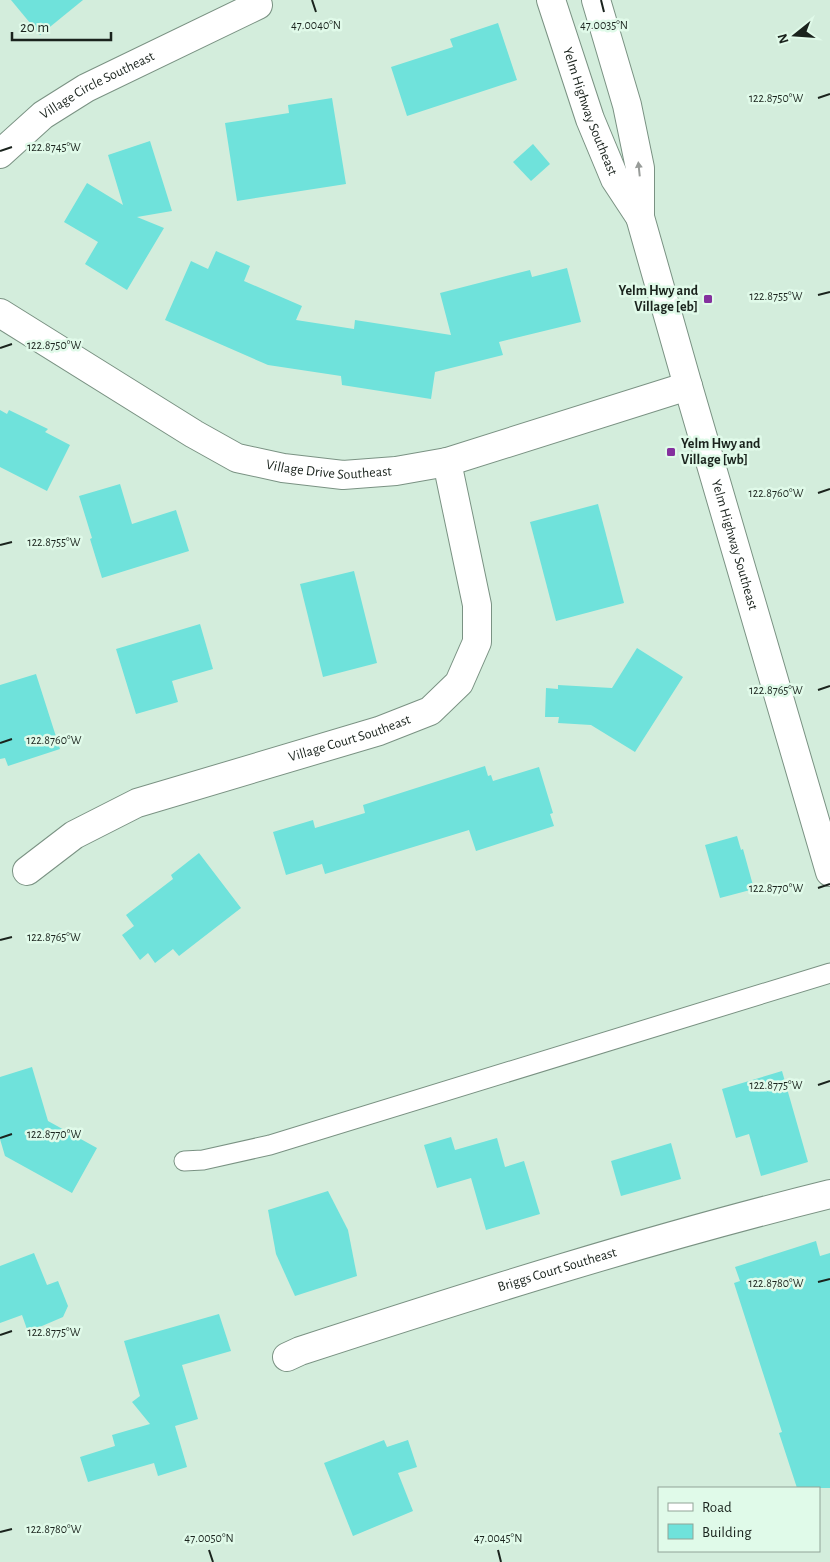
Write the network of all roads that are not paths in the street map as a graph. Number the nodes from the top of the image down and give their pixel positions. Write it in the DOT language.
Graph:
graph roads {
  1 [pos="551,0"];
  2 [pos="596,0"];
  3 [pos="258,5"];
  4 [pos="0,154"];
  5 [pos="640,217"];
  6 [pos="0,313"];
  7 [pos="688,386"];
  8 [pos="447,462"];
  9 [pos="27,871"];
  10 [pos="830,872"];
  11 [pos="830,973"];
  12 [pos="184,1161"];
  13 [pos="830,1194"];
  14 [pos="287,1357"];
  1 -- 5 [label="street, Yelm Highway Southeast"];
  5 -- 2 [label="street, Yelm Highway Southeast, one-way"];
  3 -- 4 [label="street, Village Circle Southeast"];
  5 -- 7 [label="street, Yelm Highway Southeast"];
  6 -- 8 [label="street, Village Drive Southeast"];
  7 -- 8 [label="street, Village Drive Southeast"];
  7 -- 10 [label="street, Yelm Highway Southeast"];
  8 -- 9 [label="street, Village Court Southeast"];
  11 -- 12 [label="lane"];
  13 -- 14 [label="street, Briggs Court Southeast"];
}
